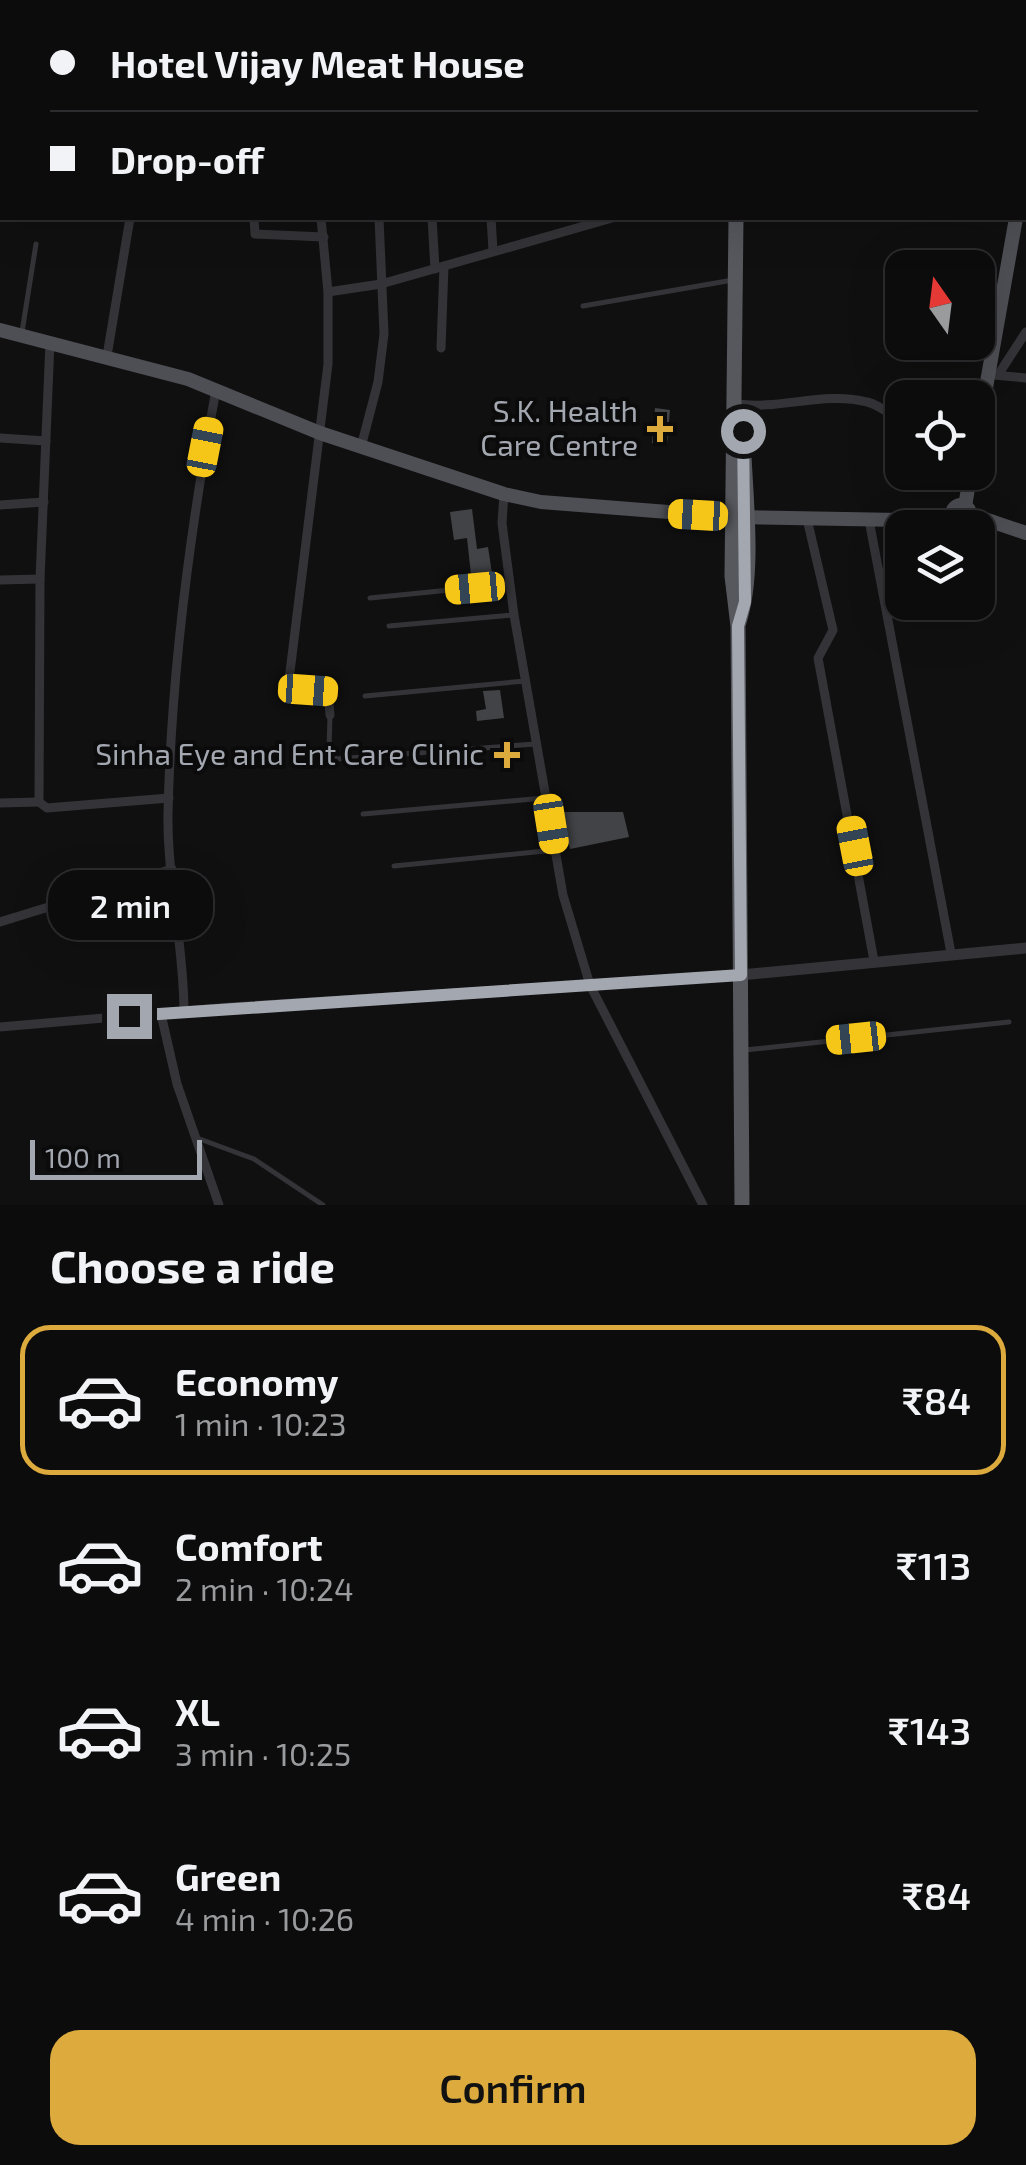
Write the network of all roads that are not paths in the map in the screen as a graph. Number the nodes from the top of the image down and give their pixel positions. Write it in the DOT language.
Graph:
graph roads {
  1 [pos="130,220"];
  2 [pos="254,220"];
  3 [pos="321,220"];
  4 [pos="378,220"];
  5 [pos="432,220"];
  6 [pos="491,220"];
  7 [pos="605,220"];
  8 [pos="736,220"];
  9 [pos="1016,220"];
  10 [pos="324,237"];
  11 [pos="36,244"];
  12 [pos="493,250"];
  13 [pos="440,267"];
  14 [pos="736,280"];
  15 [pos="381,284"];
  16 [pos="328,292"];
  17 [pos="583,306"];
  18 [pos="0,330"];
  19 [pos="1026,332"];
  20 [pos="21,335"];
  21 [pos="50,342"];
  22 [pos="441,348"];
  23 [pos="107,356"];
  24 [pos="993,375"];
  25 [pos="1026,378"];
  26 [pos="992,380"];
  27 [pos="216,390"];
  28 [pos="737,406"];
  29 [pos="885,413"];
  30 [pos="320,433"];
  31 [pos="0,438"];
  32 [pos="46,441"];
  33 [pos="360,447"];
  34 [pos="970,490"];
  35 [pos="504,494"];
  36 [pos="44,502"];
  37 [pos="0,505"];
  38 [pos="968,510"];
  39 [pos="738,517"];
  40 [pos="807,519"];
  41 [pos="869,520"];
  42 [pos="885,520"];
  43 [pos="995,521"];
  44 [pos="1026,533"];
  45 [pos="40,579"];
  46 [pos="0,580"];
  47 [pos="510,584"];
  48 [pos="370,598"];
  49 [pos="514,615"];
  50 [pos="389,626"];
  51 [pos="525,681"];
  52 [pos="365,696"];
  53 [pos="330,714"];
  54 [pos="538,744"];
  55 [pos="169,798"];
  56 [pos="546,798"];
  57 [pos="0,802"];
  58 [pos="40,802"];
  59 [pos="363,814"];
  60 [pos="555,850"];
  61 [pos="394,866"];
  62 [pos="172,870"];
  63 [pos="0,922"];
  64 [pos="1026,948"];
  65 [pos="951,953"];
  66 [pos="874,961"];
  67 [pos="741,975"];
  68 [pos="590,985"];
  69 [pos="184,1012"];
  70 [pos="161,1014"];
  71 [pos="1009,1022"];
  72 [pos="0,1027"];
  73 [pos="742,1050"];
  74 [pos="194,1138"];
  75 [pos="220,1205"];
  76 [pos="322,1205"];
  77 [pos="703,1205"];
  78 [pos="742,1205"];
  1 -- 23 [label="street"];
  2 -- 10 [label="street"];
  3 -- 10 [label="street"];
  4 -- 15 [label="street"];
  5 -- 13 [label="street"];
  6 -- 12 [label="street"];
  7 -- 12 [label="street"];
  8 -- 14 [label="highway"];
  9 -- 24 [label="main road"];
  10 -- 16 [label="street"];
  11 -- 20 [label="lane"];
  12 -- 13 [label="street"];
  13 -- 15 [label="street"];
  13 -- 22 [label="street"];
  14 -- 17 [label="lane"];
  14 -- 28 [label="highway"];
  15 -- 16 [label="street"];
  15 -- 33 [label="street"];
  16 -- 30 [label="street"];
  18 -- 20 [label="main road"];
  19 -- 24 [label="street"];
  20 -- 21 [label="main road"];
  21 -- 23 [label="main road"];
  21 -- 32 [label="street"];
  23 -- 27 [label="main road"];
  24 -- 25 [label="street"];
  24 -- 26 [label="main road"];
  27 -- 30 [label="main road"];
  27 -- 55 [label="street"];
  28 -- 29 [label="street"];
  28 -- 39 [label="highway"];
  30 -- 33 [label="main road"];
  30 -- 53 [label="street"];
  31 -- 32 [label="street"];
  32 -- 36 [label="street"];
  33 -- 35 [label="main road"];
  34 -- 38 [label="main road"];
  35 -- 39 [label="main road"];
  35 -- 47 [label="street"];
  36 -- 37 [label="street"];
  36 -- 45 [label="street"];
  39 -- 40 [label="main road"];
  39 -- 67 [label="highway"];
  40 -- 41 [label="main road"];
  40 -- 66 [label="street"];
  41 -- 42 [label="main road"];
  41 -- 65 [label="street"];
  43 -- 44 [label="main road"];
  45 -- 46 [label="street"];
  45 -- 58 [label="street"];
  47 -- 48 [label="lane"];
  47 -- 49 [label="street"];
  49 -- 50 [label="lane"];
  49 -- 51 [label="street"];
  51 -- 52 [label="lane"];
  51 -- 54 [label="street"];
  53 -- 54 [label="lane"];
  54 -- 56 [label="street"];
  55 -- 58 [label="street"];
  55 -- 62 [label="street"];
  56 -- 59 [label="lane"];
  56 -- 60 [label="street"];
  57 -- 58 [label="street"];
  60 -- 61 [label="lane"];
  60 -- 68 [label="street"];
  62 -- 63 [label="street"];
  62 -- 69 [label="street"];
  64 -- 65 [label="street"];
  65 -- 66 [label="street"];
  66 -- 67 [label="street"];
  67 -- 68 [label="street"];
  67 -- 73 [label="highway"];
  68 -- 69 [label="street"];
  68 -- 77 [label="street"];
  69 -- 70 [label="street"];
  70 -- 72 [label="street"];
  70 -- 74 [label="street"];
  71 -- 73 [label="lane"];
  73 -- 78 [label="highway"];
  74 -- 75 [label="street"];
  74 -- 76 [label="lane"];
}
